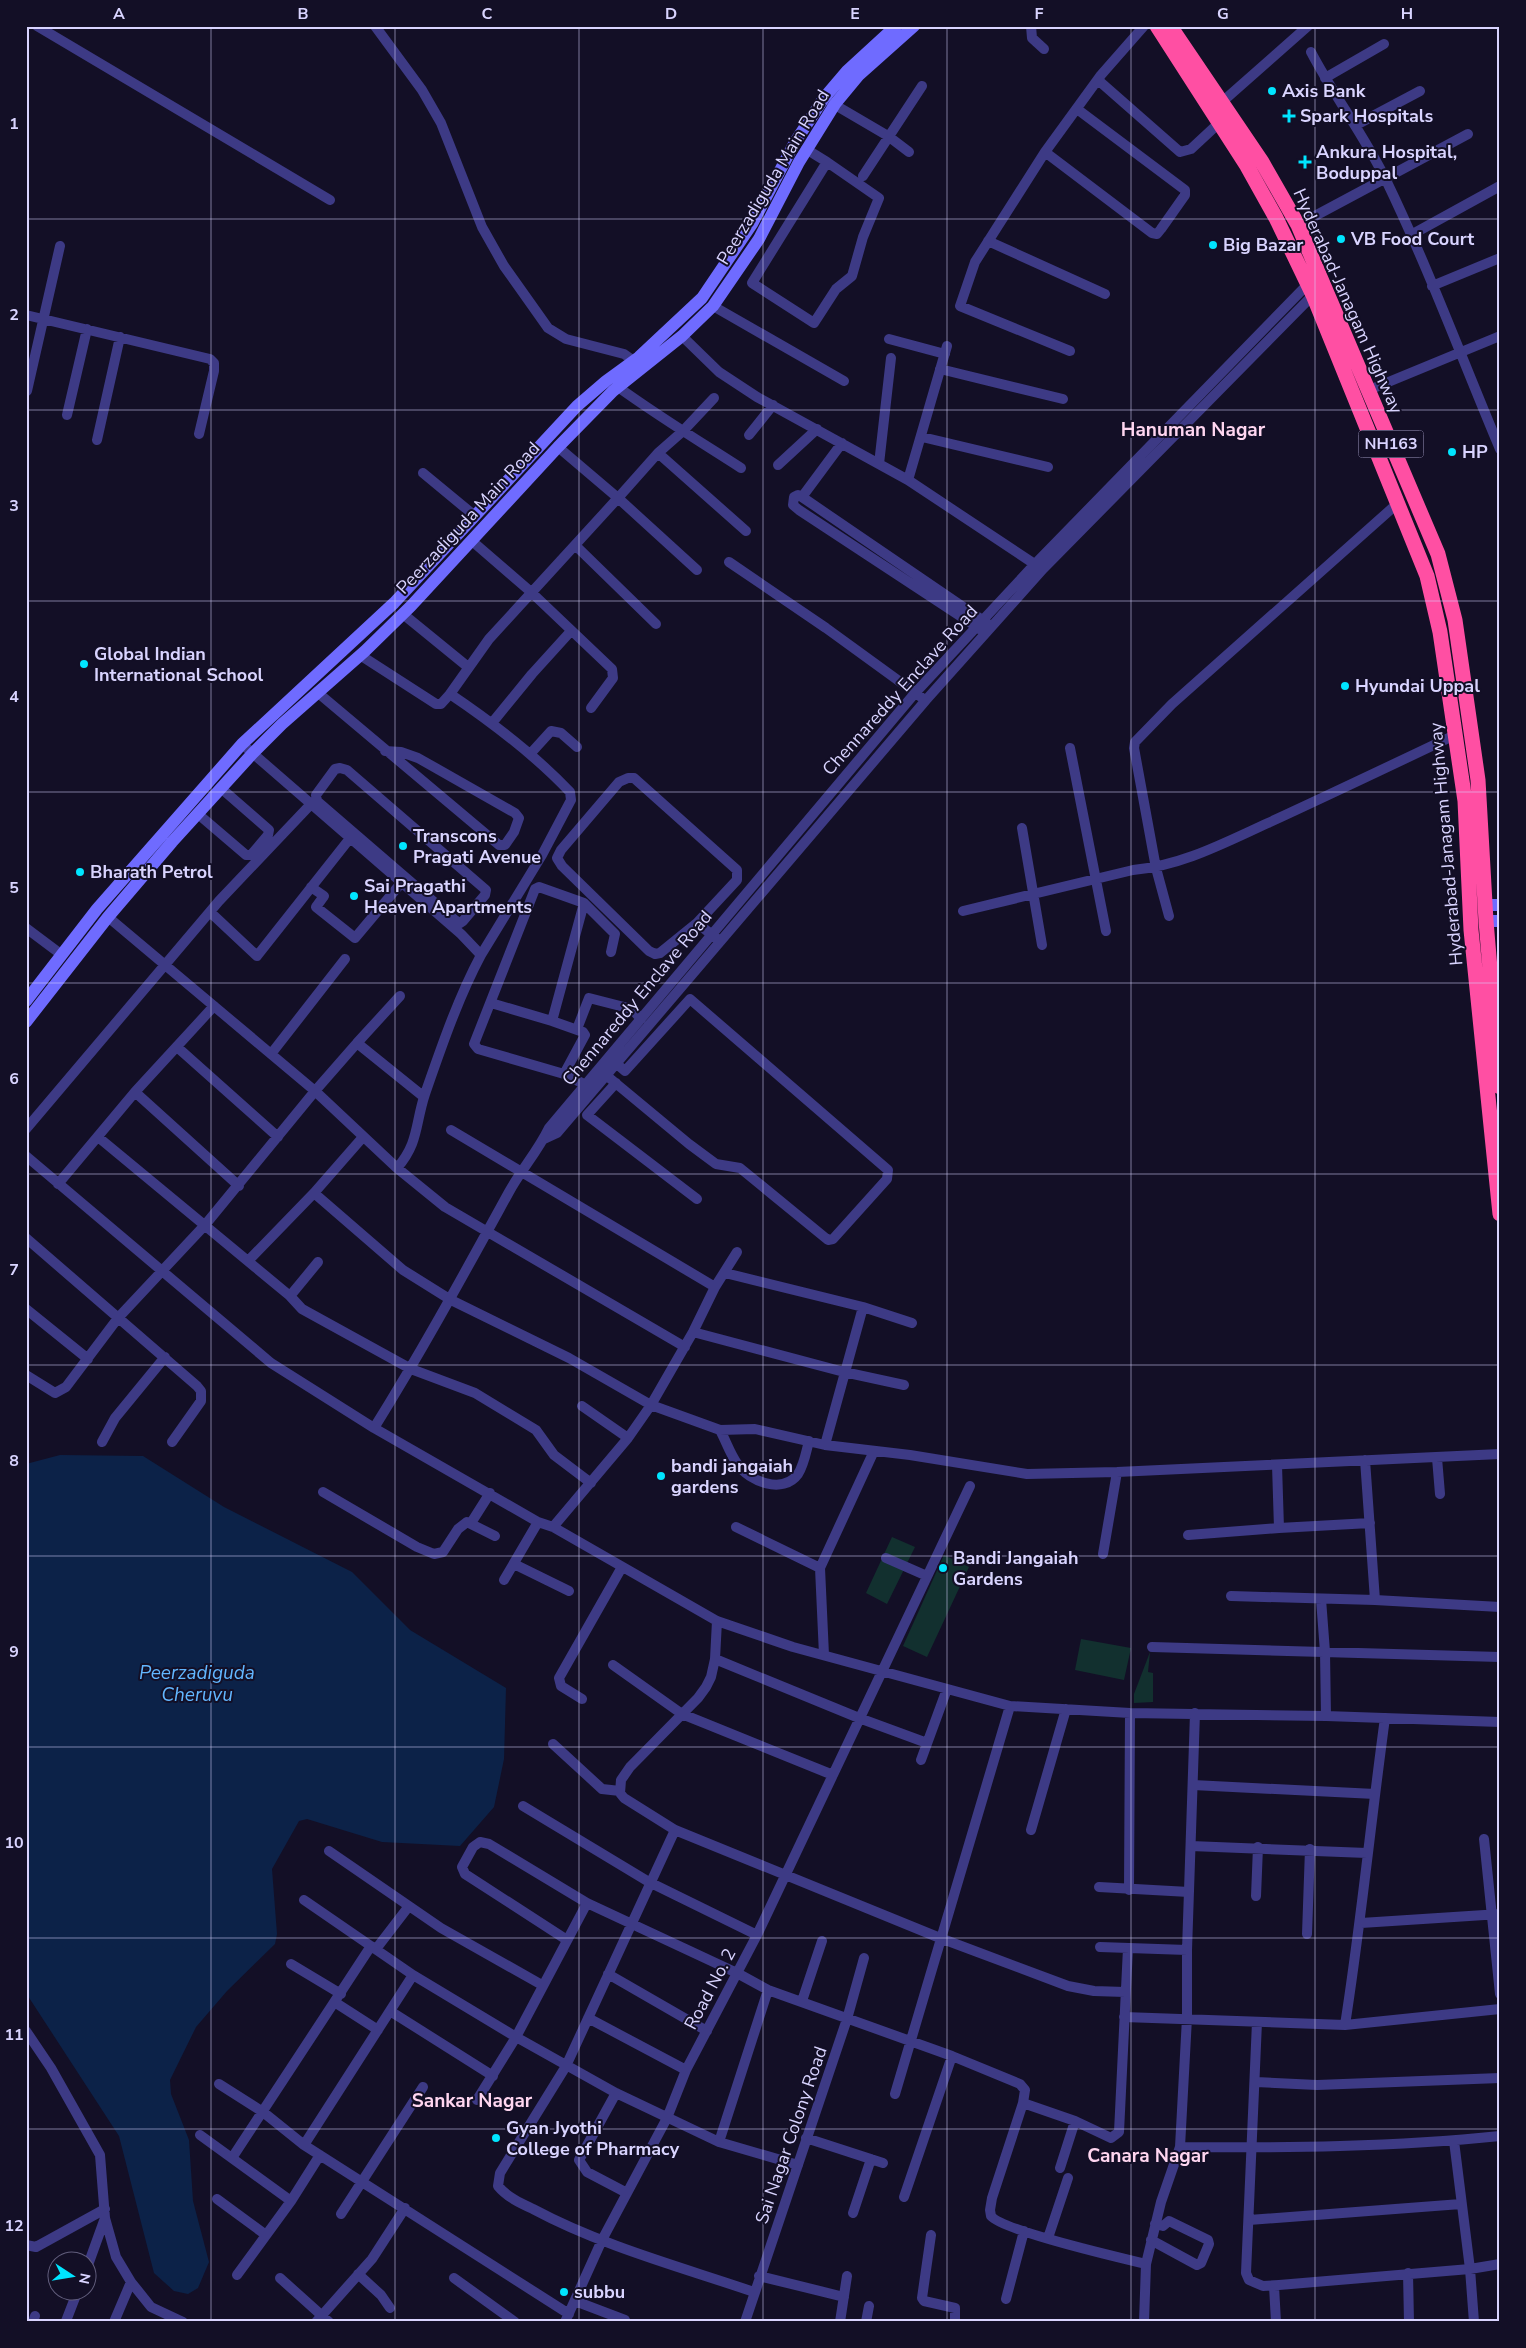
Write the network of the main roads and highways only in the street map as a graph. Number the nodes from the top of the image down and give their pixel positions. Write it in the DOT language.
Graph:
graph roads {
  1 [pos="1157,26"];
  2 [pos="1170,26"];
  3 [pos="1226,125"];
  4 [pos="1460,707"];
  5 [pos="1493,905"];
  6 [pos="1493,921"];
  7 [pos="1500,1087"];
  8 [pos="1500,1214"];
  1 -- 3 [label="highway, Hyderabad-Janagam Highway / NH163"];
  2 -- 3 [label="highway, Hyderabad-Janagam Highway / NH163"];
  3 -- 4 [label="highway, Hyderabad-Janagam Highway / NH163"];
  3 -- 4 [label="highway, Hyderabad-Janagam Highway / NH163"];
  4 -- 5 [label="highway, Hyderabad-Janagam Highway / NH163"];
  4 -- 8 [label="highway, Hyderabad-Janagam Highway / NH163"];
  5 -- 6 [label="highway, Hyderabad-Janagam Highway / NH163"];
  6 -- 7 [label="highway, Hyderabad-Janagam Highway / NH163"];
}
